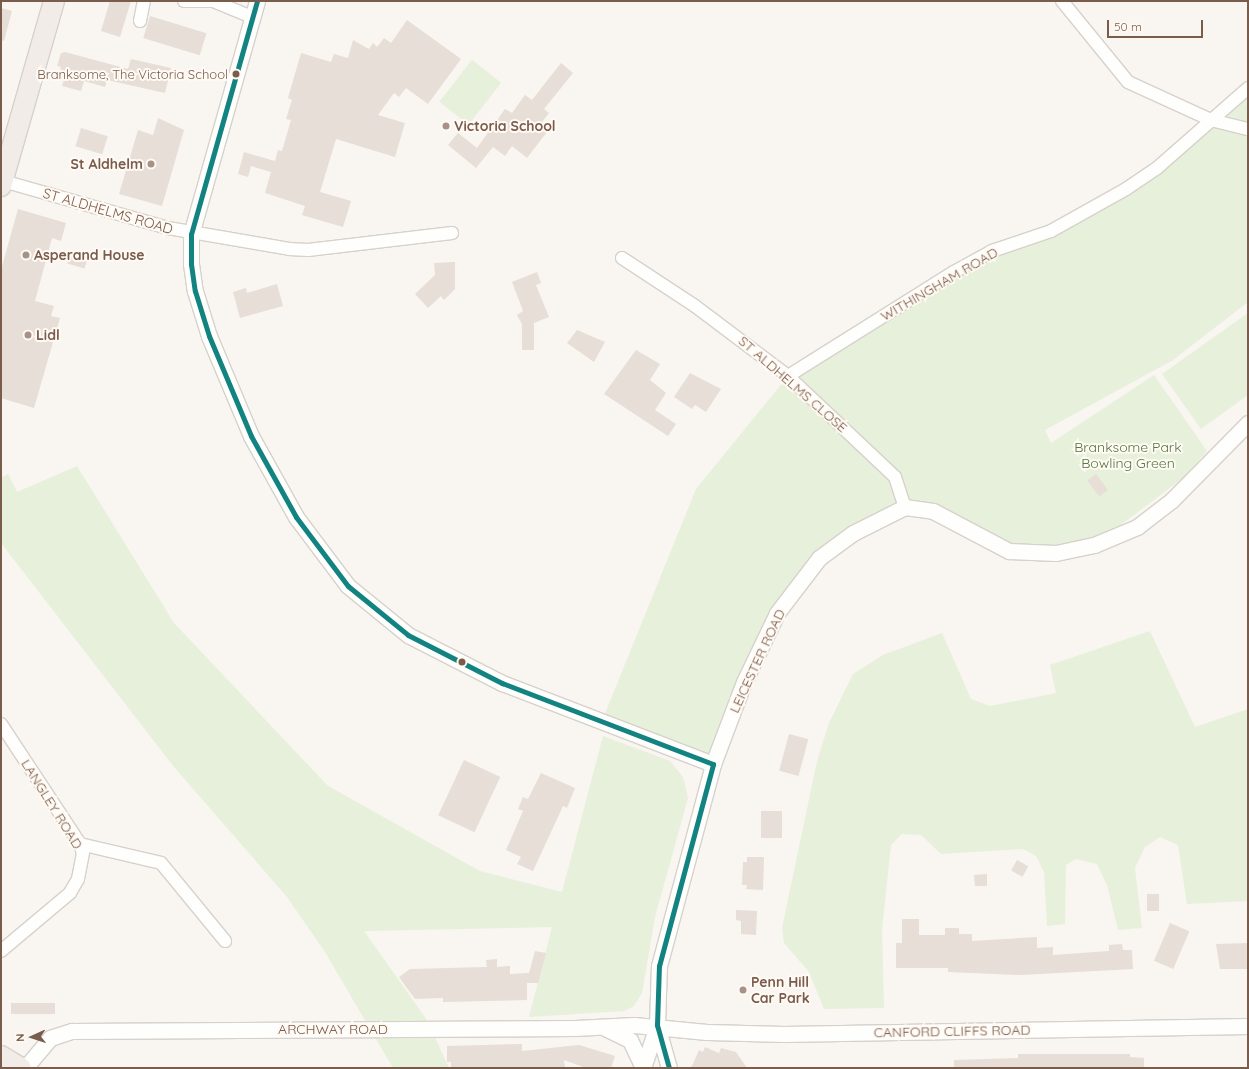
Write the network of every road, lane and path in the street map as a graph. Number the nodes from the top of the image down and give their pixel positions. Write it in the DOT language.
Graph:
graph roads {
  1 [pos="54,1"];
  2 [pos="144,1"];
  3 [pos="184,1"];
  4 [pos="257,1"];
  5 [pos="1062,1"];
  6 [pos="252,17"];
  7 [pos="140,21"];
  8 [pos="1248,88"];
  9 [pos="1211,120"];
  10 [pos="1248,128"];
  11 [pos="2,183"];
  12 [pos="452,233"];
  13 [pos="191,234"];
  14 [pos="622,258"];
  15 [pos="788,376"];
  16 [pos="1248,423"];
  17 [pos="905,507"];
  18 [pos="1,724"];
  19 [pos="713,764"];
  20 [pos="80,844"];
  21 [pos="225,941"];
  22 [pos="1,951"];
  23 [pos="657,1025"];
  24 [pos="1248,1026"];
  25 [pos="604,1027"];
  26 [pos="1,1056"];
  27 [pos="21,1068"];
  28 [pos="25,1068"];
  29 [pos="643,1068"];
  30 [pos="669,1068"];
  1 -- 11 [label="highway"];
  2 -- 7 [label="street"];
  3 -- 6 [label="street"];
  4 -- 6 [label="street"];
  5 -- 9 [label="street"];
  6 -- 13 [label="street"];
  8 -- 9 [label="street, WITHINGHAM ROAD"];
  9 -- 10 [label="street"];
  9 -- 15 [label="street, WITHINGHAM ROAD"];
  11 -- 13 [label="street, ST ALDHELMS ROAD"];
  12 -- 13 [label="street, ST ALDHELMS ROAD"];
  13 -- 19 [label="street"];
  14 -- 15 [label="street, ST ALDHELMS CLOSE"];
  15 -- 17 [label="street, ST ALDHELMS CLOSE"];
  16 -- 17 [label="street"];
  17 -- 19 [label="street, LEICESTER ROAD"];
  18 -- 20 [label="street, LANGLEY ROAD"];
  19 -- 23 [label="street, LEICESTER ROAD"];
  20 -- 21 [label="street"];
  20 -- 22 [label="street, LANGLEY ROAD"];
  23 -- 24 [label="street, CANFORD CLIFFS ROAD"];
  23 -- 25 [label="street, ARCHWAY ROAD"];
  23 -- 29 [label="street"];
  23 -- 30 [label="street"];
  25 -- 28 [label="street, ARCHWAY ROAD"];
  25 -- 29 [label="street"];
  26 -- 27 [label="highway"];
}
